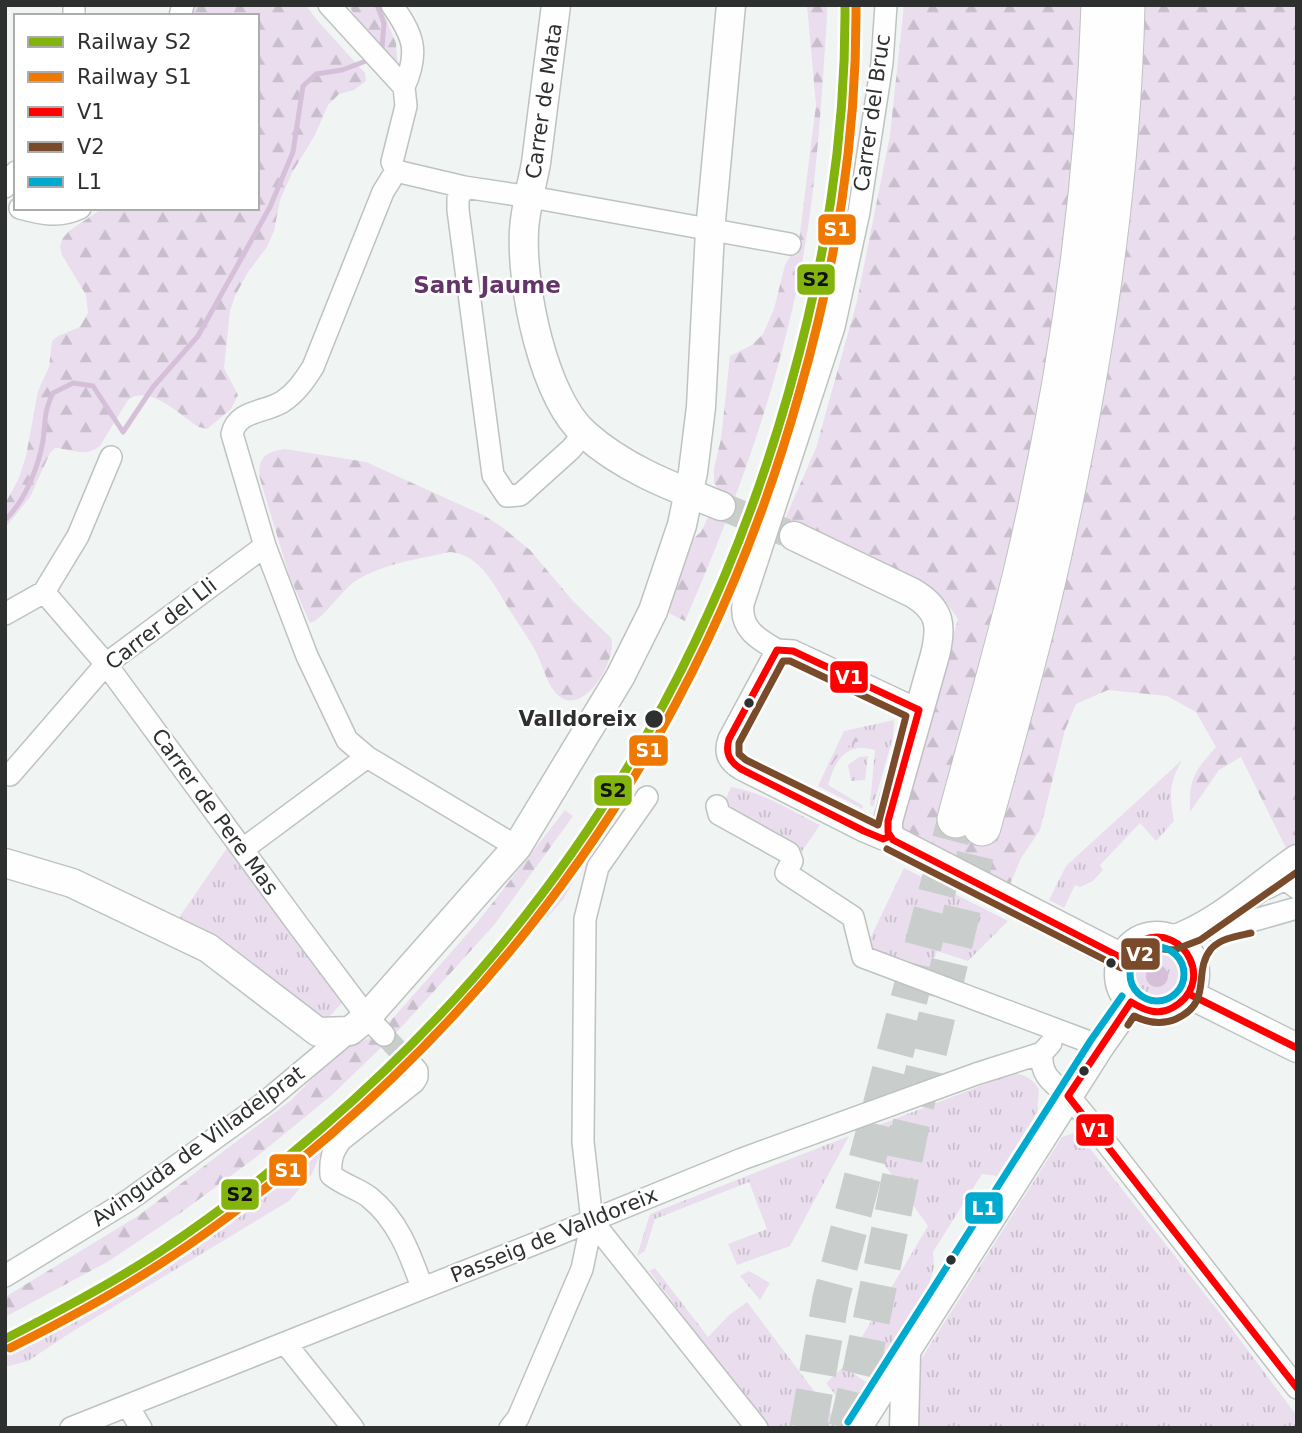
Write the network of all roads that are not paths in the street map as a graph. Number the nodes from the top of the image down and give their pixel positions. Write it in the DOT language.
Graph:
graph roads {
  1 [pos="329,5"];
  2 [pos="392,5"];
  3 [pos="556,5"];
  4 [pos="731,5"];
  5 [pos="886,5"];
  6 [pos="1100,5"];
  7 [pos="1126,5"];
  8 [pos="404,87"];
  9 [pos="396,171"];
  10 [pos="464,187"];
  11 [pos="531,197"];
  12 [pos="28,210"];
  13 [pos="76,210"];
  14 [pos="710,231"];
  15 [pos="790,244"];
  16 [pos="584,433"];
  17 [pos="111,457"];
  18 [pos="690,493"];
  19 [pos="721,506"];
  20 [pos="794,536"];
  21 [pos="265,546"];
  22 [pos="44,592"];
  23 [pos="5,614"];
  24 [pos="777,650"];
  25 [pos="106,664"];
  26 [pos="919,710"];
  27 [pos="367,757"];
  28 [pos="10,775"];
  29 [pos="647,797"];
  30 [pos="717,806"];
  31 [pos="890,836"];
  32 [pos="517,847"];
  33 [pos="243,849"];
  34 [pos="5,863"];
  35 [pos="1295,875"];
  36 [pos="1297,908"];
  37 [pos="1216,931"];
  38 [pos="1172,940"];
  39 [pos="1122,958"];
  40 [pos="1193,960"];
  41 [pos="1189,994"];
  42 [pos="1131,1002"];
  43 [pos="367,1028"];
  44 [pos="1071,1034"];
  45 [pos="1100,1046"];
  46 [pos="1297,1048"];
  47 [pos="1042,1053"];
  48 [pos="410,1063"];
  49 [pos="1068,1096"];
  50 [pos="592,1221"];
  51 [pos="5,1276"];
  52 [pos="422,1287"];
  53 [pos="285,1343"];
  54 [pos="906,1349"];
  55 [pos="1297,1388"];
  56 [pos="880,1392"];
  57 [pos="128,1406"];
  58 [pos="72,1428"];
  59 [pos="142,1428"];
  60 [pos="353,1428"];
  61 [pos="510,1428"];
  62 [pos="757,1428"];
  63 [pos="857,1428"];
  64 [pos="895,1428"];
  65 [pos="904,1428"];
  1 -- 8 [label="street"];
  2 -- 8 [label="street"];
  3 -- 11 [label="street, Carrer de Mata"];
  4 -- 14 [label="street, Avinguda de Villadelprat"];
  5 -- 24 [label="street, Carrer del Bruc"];
  6 -- 7 [label="highway"];
  8 -- 9 [label="street"];
  9 -- 10 [label="street"];
  9 -- 21 [label="street"];
  10 -- 11 [label="street"];
  10 -- 16 [label="street"];
  11 -- 14 [label="street"];
  11 -- 16 [label="street, Carrer de Mata"];
  12 -- 13 [label="street"];
  14 -- 15 [label="street"];
  14 -- 18 [label="street, Avinguda de Villadelprat"];
  16 -- 18 [label="street, Carrer de Mata"];
  17 -- 22 [label="street"];
  18 -- 19 [label="street, Carrer de Mata"];
  18 -- 32 [label="street, Avinguda de Villadelprat"];
  20 -- 26 [label="street"];
  21 -- 25 [label="street, Carrer del Lli"];
  21 -- 27 [label="street"];
  22 -- 23 [label="street"];
  22 -- 25 [label="street, Carrer de Pere Mas"];
  24 -- 26 [label="street"];
  24 -- 31 [label="street"];
  25 -- 28 [label="street, Carrer del Lli"];
  25 -- 33 [label="street, Carrer de Pere Mas"];
  26 -- 31 [label="street"];
  27 -- 32 [label="street"];
  27 -- 33 [label="street"];
  29 -- 50 [label="street"];
  30 -- 44 [label="street"];
  31 -- 39 [label="street"];
  32 -- 43 [label="street, Avinguda de Villadelprat"];
  33 -- 43 [label="street, Carrer de Pere Mas"];
  34 -- 43 [label="street"];
  35 -- 37 [label="street"];
  35 -- 38 [label="street"];
  36 -- 37 [label="street"];
  37 -- 40 [label="street"];
  38 -- 39 [label="street"];
  38 -- 40 [label="street"];
  39 -- 42 [label="street"];
  40 -- 41 [label="street"];
  41 -- 42 [label="street"];
  41 -- 46 [label="street"];
  42 -- 45 [label="street"];
  43 -- 51 [label="street, Avinguda de Villadelprat"];
  44 -- 45 [label="street"];
  44 -- 47 [label="street, Passeig de Valldoreix"];
  45 -- 49 [label="street"];
  47 -- 49 [label="street"];
  47 -- 50 [label="street, Passeig de Valldoreix"];
  48 -- 52 [label="street"];
  49 -- 54 [label="street"];
  49 -- 55 [label="street"];
  50 -- 52 [label="street, Passeig de Valldoreix"];
  50 -- 61 [label="street"];
  50 -- 62 [label="street"];
  52 -- 53 [label="street, Passeig de Valldoreix"];
  53 -- 57 [label="street, Passeig de Valldoreix"];
  53 -- 60 [label="street"];
  54 -- 56 [label="street"];
  54 -- 65 [label="street"];
  56 -- 63 [label="street"];
  56 -- 64 [label="street"];
  57 -- 58 [label="street, Passeig de Valldoreix"];
  57 -- 59 [label="street"];
}
